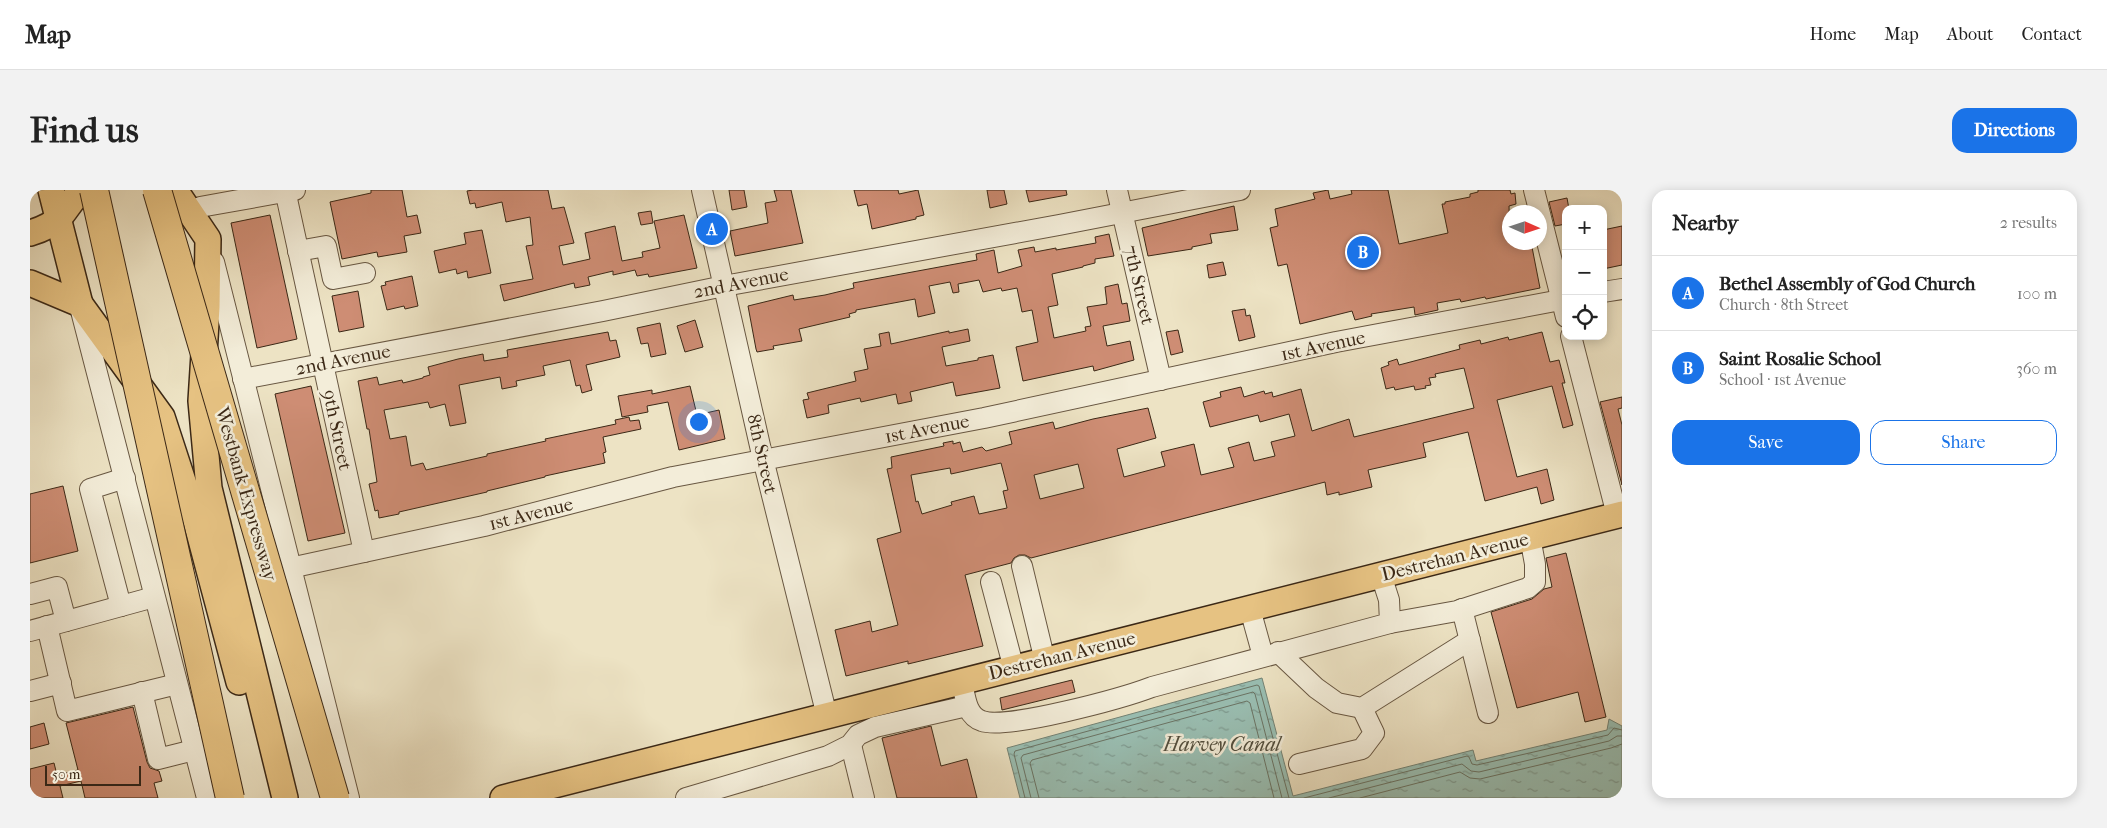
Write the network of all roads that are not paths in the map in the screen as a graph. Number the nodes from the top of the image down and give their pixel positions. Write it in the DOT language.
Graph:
graph roads {
  1 [pos="51,190"];
  2 [pos="82,190"];
  3 [pos="94,190"];
  4 [pos="157,190"];
  5 [pos="175,190"];
  6 [pos="702,190"];
  7 [pos="1117,190"];
  8 [pos="1240,190"];
  9 [pos="1534,190"];
  10 [pos="288,191"];
  11 [pos="198,199"];
  12 [pos="1122,213"];
  13 [pos="58,219"];
  14 [pos="30,232"];
  15 [pos="208,239"];
  16 [pos="298,251"];
  17 [pos="365,273"];
  18 [pos="30,283"];
  19 [pos="724,286"];
  20 [pos="1622,289"];
  21 [pos="1607,291"];
  22 [pos="1562,297"];
  23 [pos="80,304"];
  24 [pos="1562,305"];
  25 [pos="1572,340"];
  26 [pos="322,363"];
  27 [pos="243,379"];
  28 [pos="1161,380"];
  29 [pos="763,459"];
  30 [pos="125,478"];
  31 [pos="1619,515"];
  32 [pos="1530,537"];
  33 [pos="364,552"];
  34 [pos="1022,566"];
  35 [pos="290,568"];
  36 [pos="1381,575"];
  37 [pos="991,582"];
  38 [pos="30,594"];
  39 [pos="154,597"];
  40 [pos="121,606"];
  41 [pos="1250,608"];
  42 [pos="1462,609"];
  43 [pos="1390,623"];
  44 [pos="41,626"];
  45 [pos="1470,640"];
  46 [pos="1271,654"];
  47 [pos="1045,661"];
  48 [pos="1014,669"];
  49 [pos="962,682"];
  50 [pos="61,683"];
  51 [pos="176,684"];
  52 [pos="30,691"];
  53 [pos="142,692"];
  54 [pos="967,706"];
  55 [pos="1362,708"];
  56 [pos="1488,714"];
  57 [pos="827,716"];
  58 [pos="851,744"];
  59 [pos="194,750"];
  60 [pos="1298,764"];
  61 [pos="207,798"];
  62 [pos="230,798"];
  63 [pos="270,798"];
  64 [pos="285,798"];
  65 [pos="335,798"];
  66 [pos="349,798"];
  67 [pos="502,798"];
  68 [pos="686,798"];
  69 [pos="864,798"];
  1 -- 13 [label="main road"];
  2 -- 13 [label="main road"];
  3 -- 62 [label="highway, bridge"];
  4 -- 65 [label="highway, Westbank Expressway, bridge"];
  5 -- 15 [label="main road"];
  6 -- 19 [label="street, 8th Street"];
  7 -- 12 [label="street, 7th Street"];
  8 -- 12 [label="street, 2nd Avenue"];
  9 -- 22 [label="street"];
  10 -- 11 [label="street"];
  10 -- 16 [label="street, 9th Street"];
  11 -- 15 [label="main road, Westbank Expressway"];
  12 -- 19 [label="street, 2nd Avenue"];
  12 -- 28 [label="street, 7th Street"];
  13 -- 14 [label="main road"];
  13 -- 23 [label="main road"];
  15 -- 27 [label="street, Westbank Expressway"];
  15 -- 64 [label="main road"];
  16 -- 17 [label="street"];
  16 -- 26 [label="street, 9th Street"];
  18 -- 23 [label="main road"];
  19 -- 26 [label="street, 2nd Avenue"];
  19 -- 29 [label="street, 8th Street"];
  20 -- 21 [label="street"];
  23 -- 30 [label="street"];
  23 -- 63 [label="main road"];
  24 -- 28 [label="street, 1st Avenue"];
  25 -- 31 [label="street"];
  26 -- 27 [label="street, 2nd Avenue"];
  26 -- 33 [label="street, 9th Street"];
  27 -- 35 [label="street, Westbank Expressway"];
  28 -- 29 [label="street, 1st Avenue"];
  29 -- 33 [label="street, 1st Avenue"];
  29 -- 57 [label="street, 8th Street"];
  30 -- 39 [label="street"];
  30 -- 40 [label="street"];
  31 -- 32 [label="main road, Destrehan Avenue"];
  32 -- 36 [label="main road, Destrehan Avenue"];
  32 -- 42 [label="street"];
  33 -- 35 [label="street, 1st Avenue"];
  34 -- 47 [label="street"];
  35 -- 66 [label="street, Westbank Expressway"];
  36 -- 41 [label="main road, Destrehan Avenue"];
  36 -- 43 [label="street"];
  37 -- 48 [label="street"];
  38 -- 44 [label="street"];
  39 -- 40 [label="street"];
  39 -- 51 [label="street"];
  40 -- 44 [label="street"];
  41 -- 46 [label="street"];
  41 -- 47 [label="main road, Destrehan Avenue"];
  42 -- 43 [label="street"];
  42 -- 45 [label="street"];
  43 -- 46 [label="street"];
  44 -- 50 [label="street"];
  45 -- 55 [label="street"];
  45 -- 56 [label="street"];
  46 -- 54 [label="street"];
  46 -- 55 [label="street"];
  47 -- 48 [label="main road, Destrehan Avenue"];
  48 -- 49 [label="main road, Destrehan Avenue"];
  49 -- 54 [label="street"];
  49 -- 57 [label="main road, Destrehan Avenue"];
  50 -- 52 [label="street"];
  50 -- 53 [label="street"];
  51 -- 53 [label="street"];
  51 -- 59 [label="street"];
  53 -- 59 [label="street"];
  54 -- 58 [label="street"];
  55 -- 60 [label="street"];
  57 -- 67 [label="main road, Destrehan Avenue"];
  58 -- 68 [label="street"];
  58 -- 69 [label="street"];
  59 -- 61 [label="street"];
}
